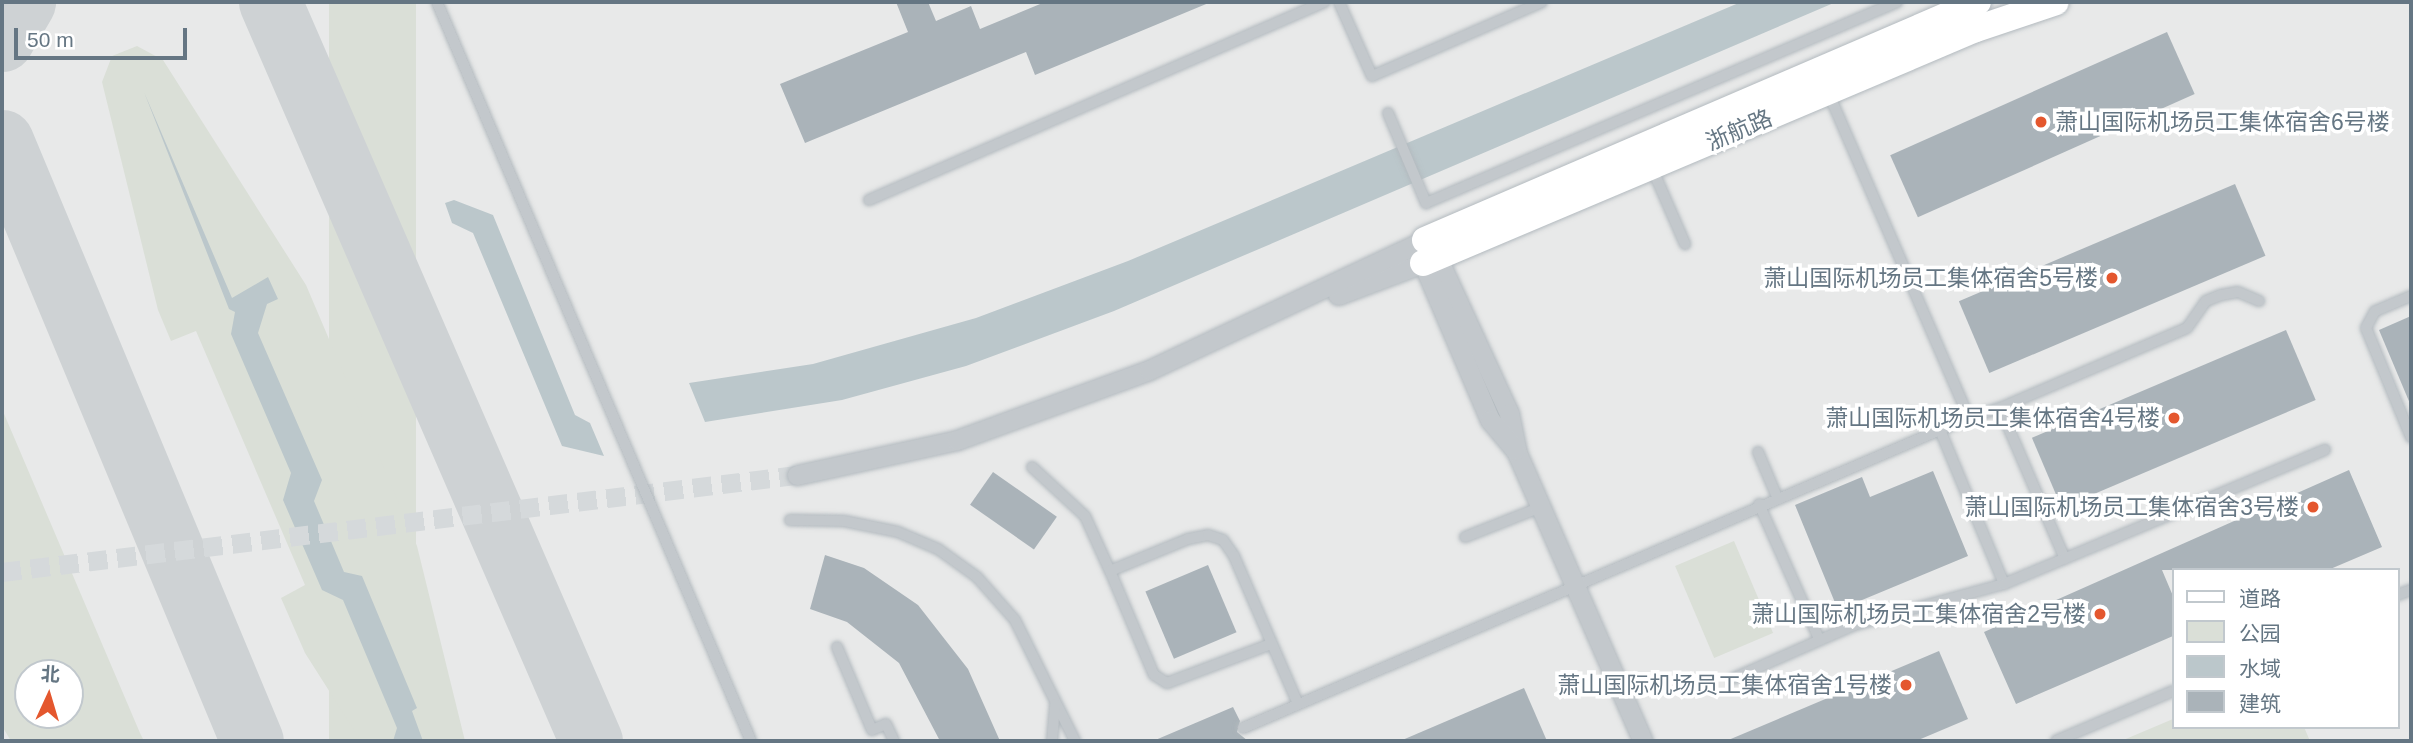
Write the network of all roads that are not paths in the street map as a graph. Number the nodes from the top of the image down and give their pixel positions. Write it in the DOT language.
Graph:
graph roads {
  1 [pos="437,2"];
  2 [pos="1325,2"];
  3 [pos="1339,2"];
  4 [pos="1542,2"];
  5 [pos="1896,2"];
  6 [pos="1978,2"];
  7 [pos="2056,2"];
  8 [pos="1828,92"];
  9 [pos="1388,113"];
  10 [pos="1652,167"];
  11 [pos="869,200"];
  12 [pos="1685,244"];
  13 [pos="1430,253"];
  14 [pos="2411,296"];
  15 [pos="2259,301"];
  16 [pos="2000,408"];
  17 [pos="1969,418"];
  18 [pos="1940,430"];
  19 [pos="2411,436"];
  20 [pos="2325,450"];
  21 [pos="1758,453"];
  22 [pos="1032,467"];
  23 [pos="797,475"];
  24 [pos="1777,497"];
  25 [pos="1759,504"];
  26 [pos="1541,506"];
  27 [pos="790,520"];
  28 [pos="1465,537"];
  29 [pos="2065,559"];
  30 [pos="1110,571"];
  31 [pos="1575,582"];
  32 [pos="2004,584"];
  33 [pos="1819,639"];
  34 [pos="1270,644"];
  35 [pos="837,647"];
  36 [pos="1734,678"];
  37 [pos="2172,691"];
  38 [pos="1055,700"];
  39 [pos="1298,704"];
  40 [pos="1243,728"];
  41 [pos="751,741"];
  42 [pos="894,741"];
  43 [pos="1052,741"];
  44 [pos="1075,741"];
  45 [pos="1643,741"];
  46 [pos="2056,741"];
  1 -- 41 [label="lane"];
  2 -- 11 [label="lane"];
  3 -- 4 [label="lane"];
  5 -- 9 [label="lane"];
  6 -- 13 [label="street, 浙航路"];
  7 -- 8 [label="street, 浙航路"];
  8 -- 10 [label="street, 浙航路"];
  8 -- 17 [label="lane"];
  10 -- 12 [label="lane"];
  10 -- 13 [label="street, 浙航路"];
  13 -- 23 [label="street"];
  13 -- 26 [label="street"];
  14 -- 19 [label="lane"];
  15 -- 16 [label="lane"];
  16 -- 17 [label="lane"];
  16 -- 29 [label="lane"];
  17 -- 18 [label="lane"];
  18 -- 24 [label="lane"];
  18 -- 32 [label="lane"];
  20 -- 29 [label="lane"];
  21 -- 24 [label="lane"];
  22 -- 30 [label="lane"];
  24 -- 25 [label="lane"];
  25 -- 31 [label="lane"];
  25 -- 33 [label="lane"];
  26 -- 28 [label="lane"];
  26 -- 31 [label="street"];
  27 -- 38 [label="lane"];
  29 -- 32 [label="lane"];
  30 -- 34 [label="lane"];
  30 -- 34 [label="lane"];
  31 -- 39 [label="lane"];
  31 -- 45 [label="street"];
  32 -- 33 [label="lane"];
  33 -- 36 [label="lane"];
  34 -- 39 [label="lane"];
  35 -- 42 [label="lane"];
  37 -- 46 [label="lane"];
  38 -- 43 [label="lane"];
  38 -- 44 [label="lane"];
  39 -- 40 [label="lane"];
}
